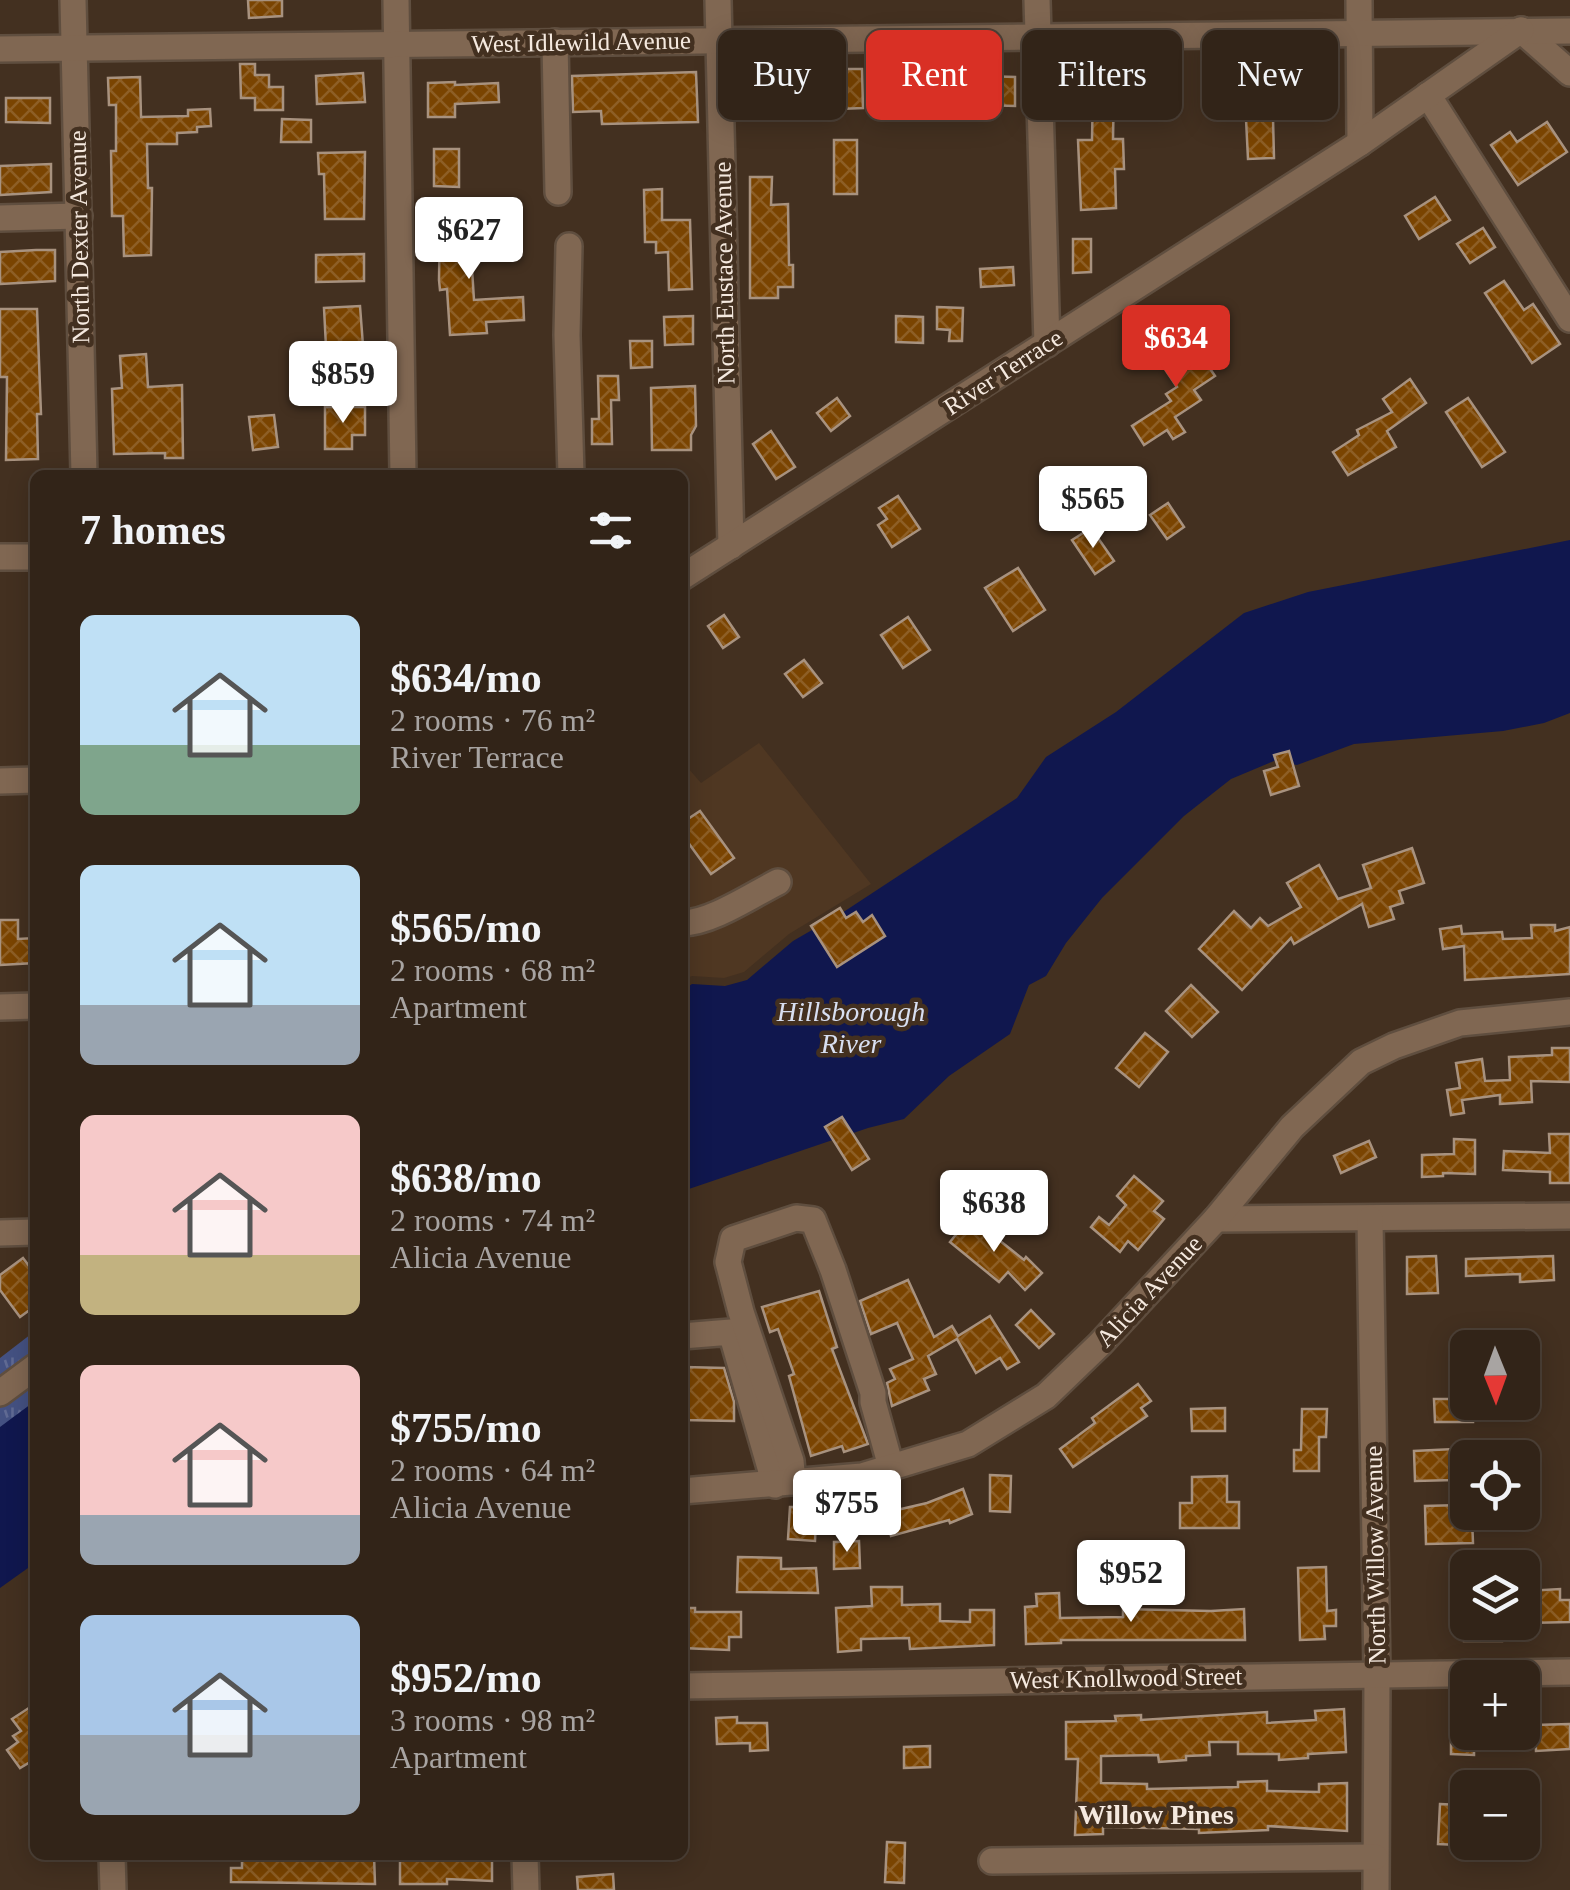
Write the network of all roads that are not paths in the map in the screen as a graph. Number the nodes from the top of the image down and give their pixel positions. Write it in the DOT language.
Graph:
graph roads {
  1 [pos="74,0"];
  2 [pos="396,0"];
  3 [pos="718,0"];
  4 [pos="1038,0"];
  5 [pos="1359,0"];
  6 [pos="719,30"];
  7 [pos="1038,30"];
  8 [pos="1521,30"];
  9 [pos="1360,31"];
  10 [pos="1570,31"];
  11 [pos="1182,34"];
  12 [pos="1022,36"];
  13 [pos="846,38"];
  14 [pos="718,40"];
  15 [pos="556,42"];
  16 [pos="397,44"];
  17 [pos="74,48"];
  18 [pos="0,49"];
  19 [pos="1570,74"];
  20 [pos="1428,95"];
  21 [pos="721,120"];
  22 [pos="1040,120"];
  23 [pos="1360,143"];
  24 [pos="558,192"];
  25 [pos="79,216"];
  26 [pos="0,218"];
  27 [pos="569,246"];
  28 [pos="1570,319"];
  29 [pos="1047,344"];
  30 [pos="84,470"];
  31 [pos="403,470"];
  32 [pos="571,470"];
  33 [pos="731,546"];
  34 [pos="0,557"];
  35 [pos="30,557"];
  36 [pos="688,573"];
  37 [pos="30,780"];
  38 [pos="0,781"];
  39 [pos="778,882"];
  40 [pos="688,923"];
  41 [pos="0,1006"];
  42 [pos="30,1006"];
  43 [pos="1570,1012"];
  44 [pos="1570,1216"];
  45 [pos="1216,1219"];
  46 [pos="1370,1220"];
  47 [pos="30,1232"];
  48 [pos="0,1233"];
  49 [pos="688,1336"];
  50 [pos="30,1371"];
  51 [pos="0,1393"];
  52 [pos="890,1467"];
  53 [pos="784,1484"];
  54 [pos="688,1491"];
  55 [pos="1570,1672"];
  56 [pos="1377,1674"];
  57 [pos="688,1686"];
  58 [pos="1375,1857"];
  59 [pos="112,1860"];
  60 [pos="525,1860"];
  61 [pos="992,1861"];
  62 [pos="113,1890"];
  63 [pos="526,1890"];
  64 [pos="1376,1890"];
  1 -- 17 [label="street, North Dexter Avenue"];
  2 -- 16 [label="street"];
  3 -- 6 [label="street, North Eustace Avenue"];
  4 -- 7 [label="street"];
  5 -- 9 [label="street"];
  8 -- 9 [label="street, West Idlewild Avenue"];
  8 -- 10 [label="street, West Idlewild Avenue"];
  8 -- 19 [label="street"];
  8 -- 20 [label="street, River Terrace"];
  9 -- 11 [label="street, West Idlewild Avenue"];
  9 -- 23 [label="street"];
  12 -- 13 [label="street, West Idlewild Avenue"];
  14 -- 15 [label="street, West Idlewild Avenue"];
  15 -- 16 [label="street, West Idlewild Avenue"];
  15 -- 24 [label="street"];
  16 -- 17 [label="street, West Idlewild Avenue"];
  16 -- 31 [label="street"];
  17 -- 18 [label="street, West Idlewild Avenue"];
  17 -- 25 [label="street, North Dexter Avenue"];
  20 -- 23 [label="street, River Terrace"];
  20 -- 28 [label="street"];
  21 -- 33 [label="street, North Eustace Avenue"];
  22 -- 29 [label="street"];
  23 -- 29 [label="street, River Terrace"];
  25 -- 26 [label="street"];
  25 -- 30 [label="street, North Dexter Avenue"];
  27 -- 32 [label="street"];
  29 -- 33 [label="street, River Terrace"];
  33 -- 36 [label="street, River Terrace"];
  34 -- 35 [label="street"];
  37 -- 38 [label="street"];
  39 -- 40 [label="street"];
  41 -- 42 [label="street"];
  43 -- 45 [label="street, Alicia Avenue"];
  44 -- 46 [label="street"];
  45 -- 46 [label="street"];
  45 -- 52 [label="street, Alicia Avenue"];
  46 -- 56 [label="street, North Willow Avenue"];
  47 -- 48 [label="street"];
  49 -- 53 [label="street"];
  50 -- 51 [label="street"];
  52 -- 53 [label="street, Alicia Avenue"];
  52 -- 53 [label="street"];
  53 -- 54 [label="street, Alicia Avenue"];
  55 -- 56 [label="street, West Knollwood Street"];
  56 -- 57 [label="street, West Knollwood Street"];
  56 -- 58 [label="street, North Willow Avenue"];
  58 -- 61 [label="street"];
  58 -- 64 [label="street, North Willow Avenue"];
  59 -- 62 [label="street"];
  60 -- 63 [label="street"];
}
